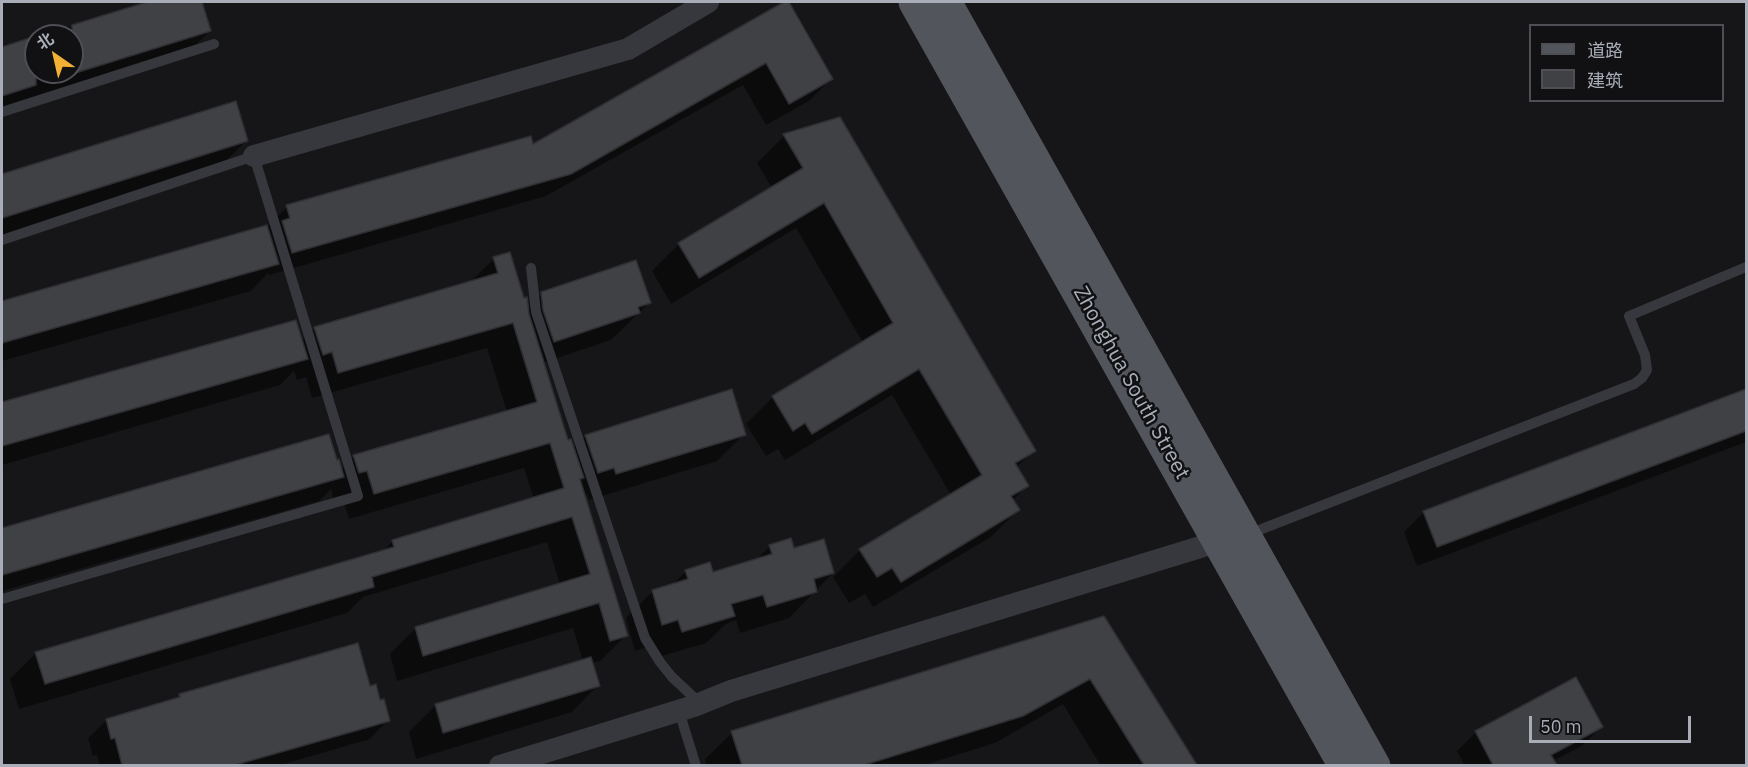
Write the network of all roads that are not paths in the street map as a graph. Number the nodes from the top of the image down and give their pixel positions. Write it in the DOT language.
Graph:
graph roads {
  1 [pos="708,2"];
  2 [pos="915,2"];
  3 [pos="945,2"];
  4 [pos="214,44"];
  5 [pos="2,112"];
  6 [pos="254,156"];
  7 [pos="2,240"];
  8 [pos="1746,267"];
  9 [pos="531,268"];
  10 [pos="1233,538"];
  11 [pos="2,599"];
  12 [pos="701,704"];
  13 [pos="680,711"];
  14 [pos="500,765"];
  15 [pos="696,765"];
  16 [pos="1345,765"];
  17 [pos="1374,765"];
  1 -- 6 [label="street"];
  2 -- 10 [label="main road, Zhonghua South Street"];
  3 -- 10 [label="main road, Zhonghua South Street"];
  4 -- 5 [label="lane"];
  6 -- 7 [label="lane"];
  6 -- 11 [label="lane"];
  8 -- 10 [label="lane"];
  9 -- 12 [label="lane"];
  10 -- 12 [label="street"];
  10 -- 16 [label="main road, Zhonghua South Street"];
  10 -- 17 [label="main road, Zhonghua South Street"];
  12 -- 13 [label="street"];
  13 -- 14 [label="street"];
  13 -- 15 [label="lane"];
}
